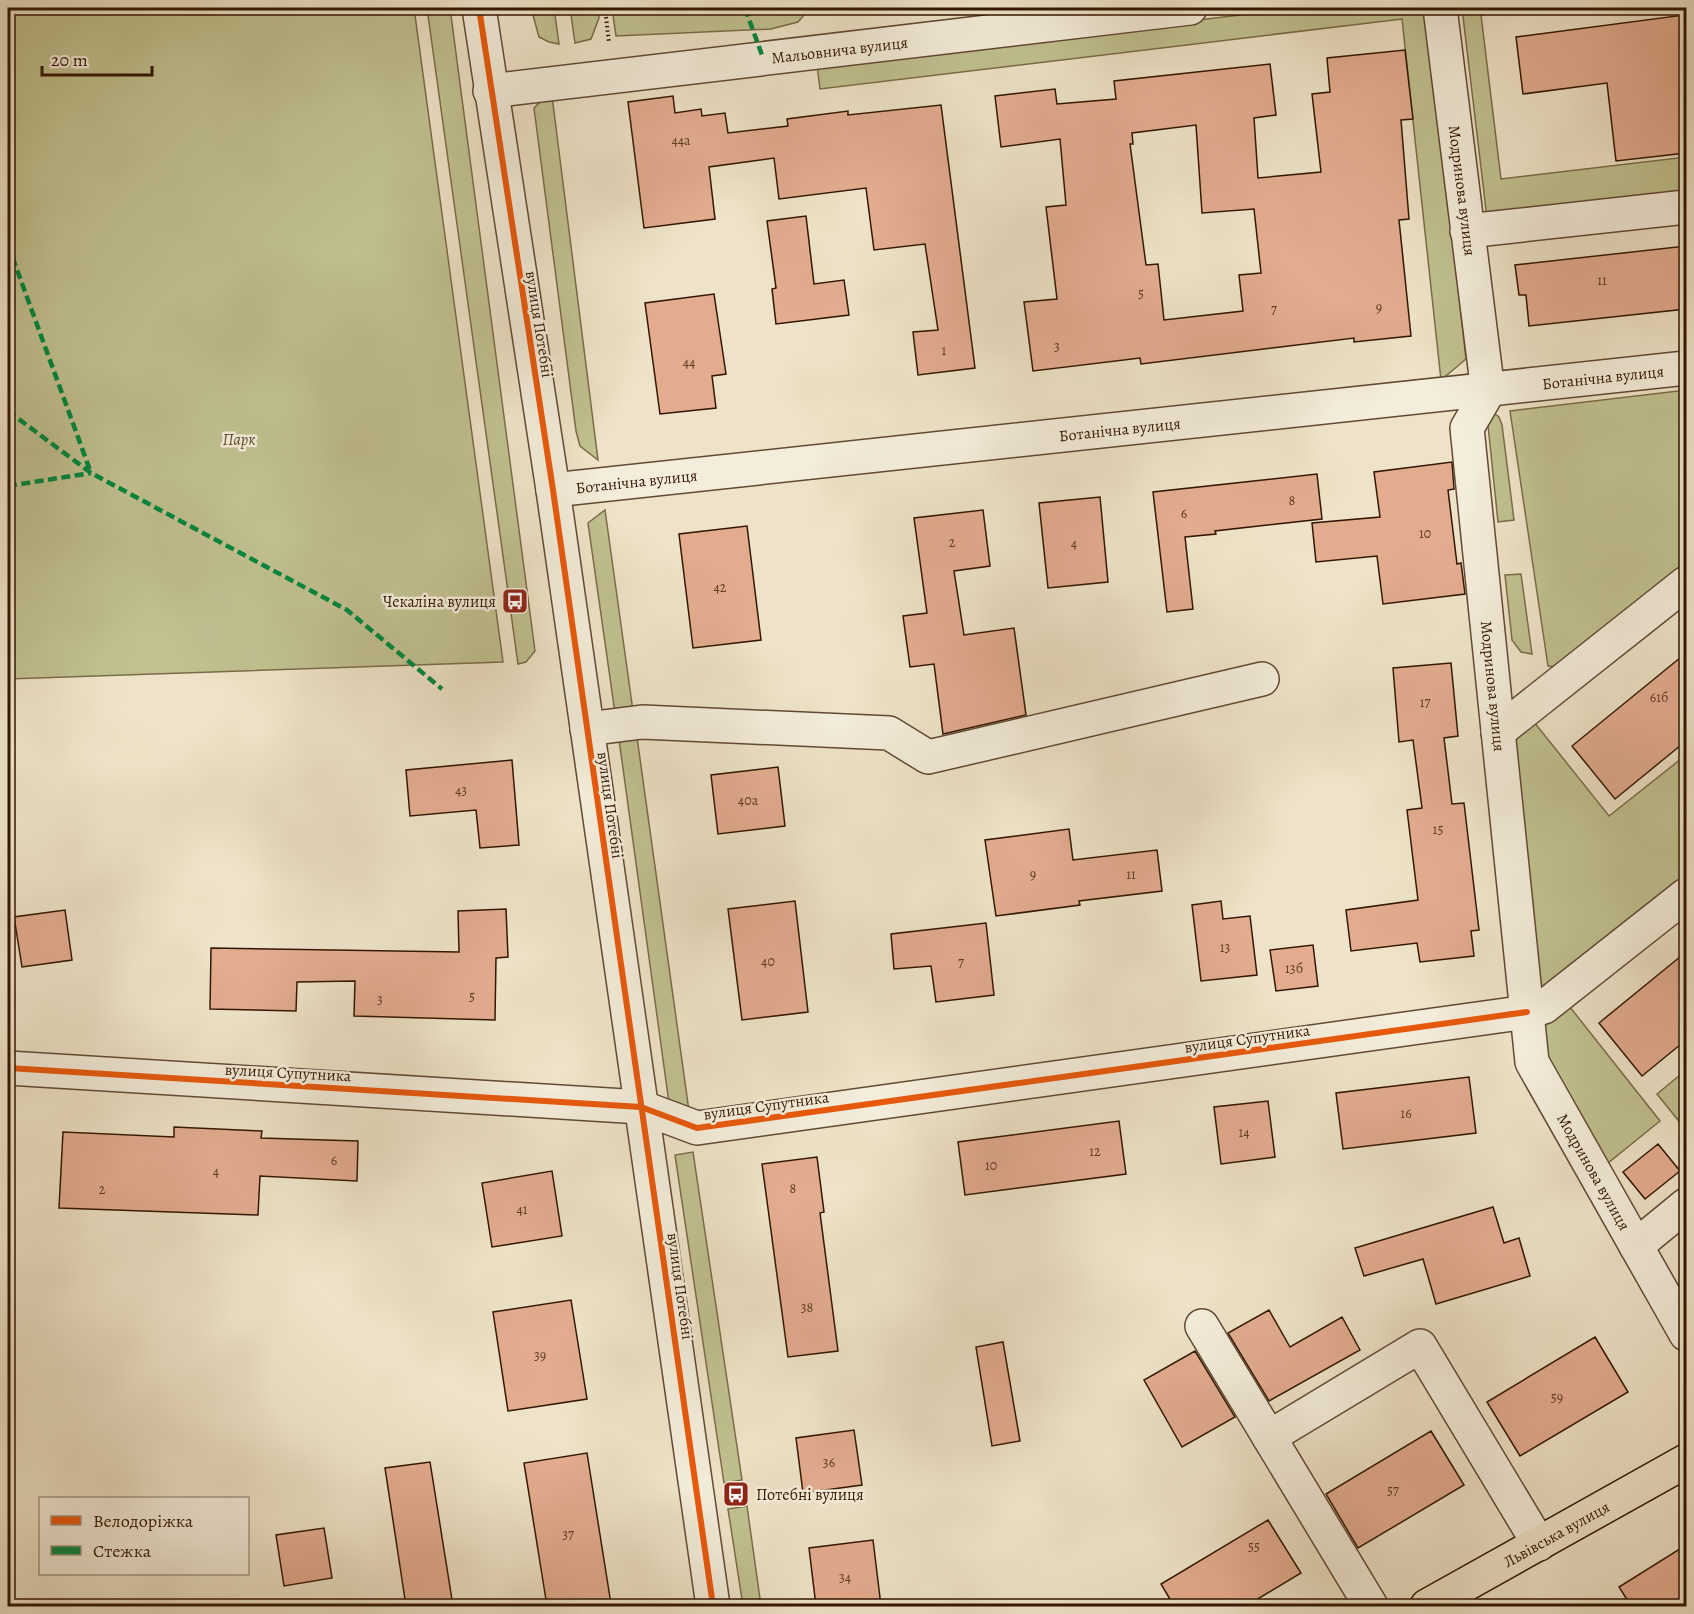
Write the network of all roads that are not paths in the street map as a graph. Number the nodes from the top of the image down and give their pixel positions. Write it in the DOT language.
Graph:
graph roads {
  1 [pos="479,8"];
  2 [pos="1190,8"];
  3 [pos="1440,8"];
  4 [pos="490,91"];
  5 [pos="1686,207"];
  6 [pos="1467,231"];
  7 [pos="1686,368"];
  8 [pos="1488,392"];
  9 [pos="553,490"];
  10 [pos="1686,583"];
  11 [pos="1262,679"];
  12 [pos="587,729"];
  13 [pos="1498,732"];
  14 [pos="1686,895"];
  15 [pos="1527,1012"];
  16 [pos="8,1068"];
  17 [pos="641,1107"];
  18 [pos="1684,1211"];
  19 [pos="1636,1246"];
  20 [pos="1202,1326"];
  21 [pos="1686,1334"];
  22 [pos="1269,1437"];
  23 [pos="1686,1461"];
  24 [pos="1539,1544"];
  25 [pos="713,1606"];
  26 [pos="1371,1606"];
  27 [pos="1427,1606"];
  1 -- 4 [label="street, вулиця Потебні"];
  2 -- 4 [label="street, Мальовнича вулиця"];
  3 -- 6 [label="street, Модринова вулиця"];
  4 -- 9 [label="street, вулиця Потебні"];
  5 -- 6 [label="street"];
  6 -- 8 [label="street, Модринова вулиця"];
  7 -- 8 [label="street, Ботанічна вулиця"];
  8 -- 9 [label="street, Ботанічна вулиця"];
  8 -- 13 [label="street, Модринова вулиця"];
  9 -- 12 [label="street, вулиця Потебні"];
  10 -- 13 [label="street"];
  11 -- 12 [label="street"];
  12 -- 17 [label="street, вулиця Потебні"];
  13 -- 15 [label="street, Модринова вулиця"];
  14 -- 15 [label="street, вулиця Супутника"];
  15 -- 17 [label="street, вулиця Супутника"];
  15 -- 19 [label="street, Модринова вулиця"];
  16 -- 17 [label="street, вулиця Супутника"];
  17 -- 25 [label="street, вулиця Потебні"];
  18 -- 19 [label="street"];
  19 -- 21 [label="street, Модринова вулиця"];
  20 -- 22 [label="street"];
  22 -- 24 [label="street"];
  22 -- 26 [label="street"];
  23 -- 24 [label="main road, Львівська вулиця"];
  24 -- 27 [label="main road, Львівська вулиця"];
}
